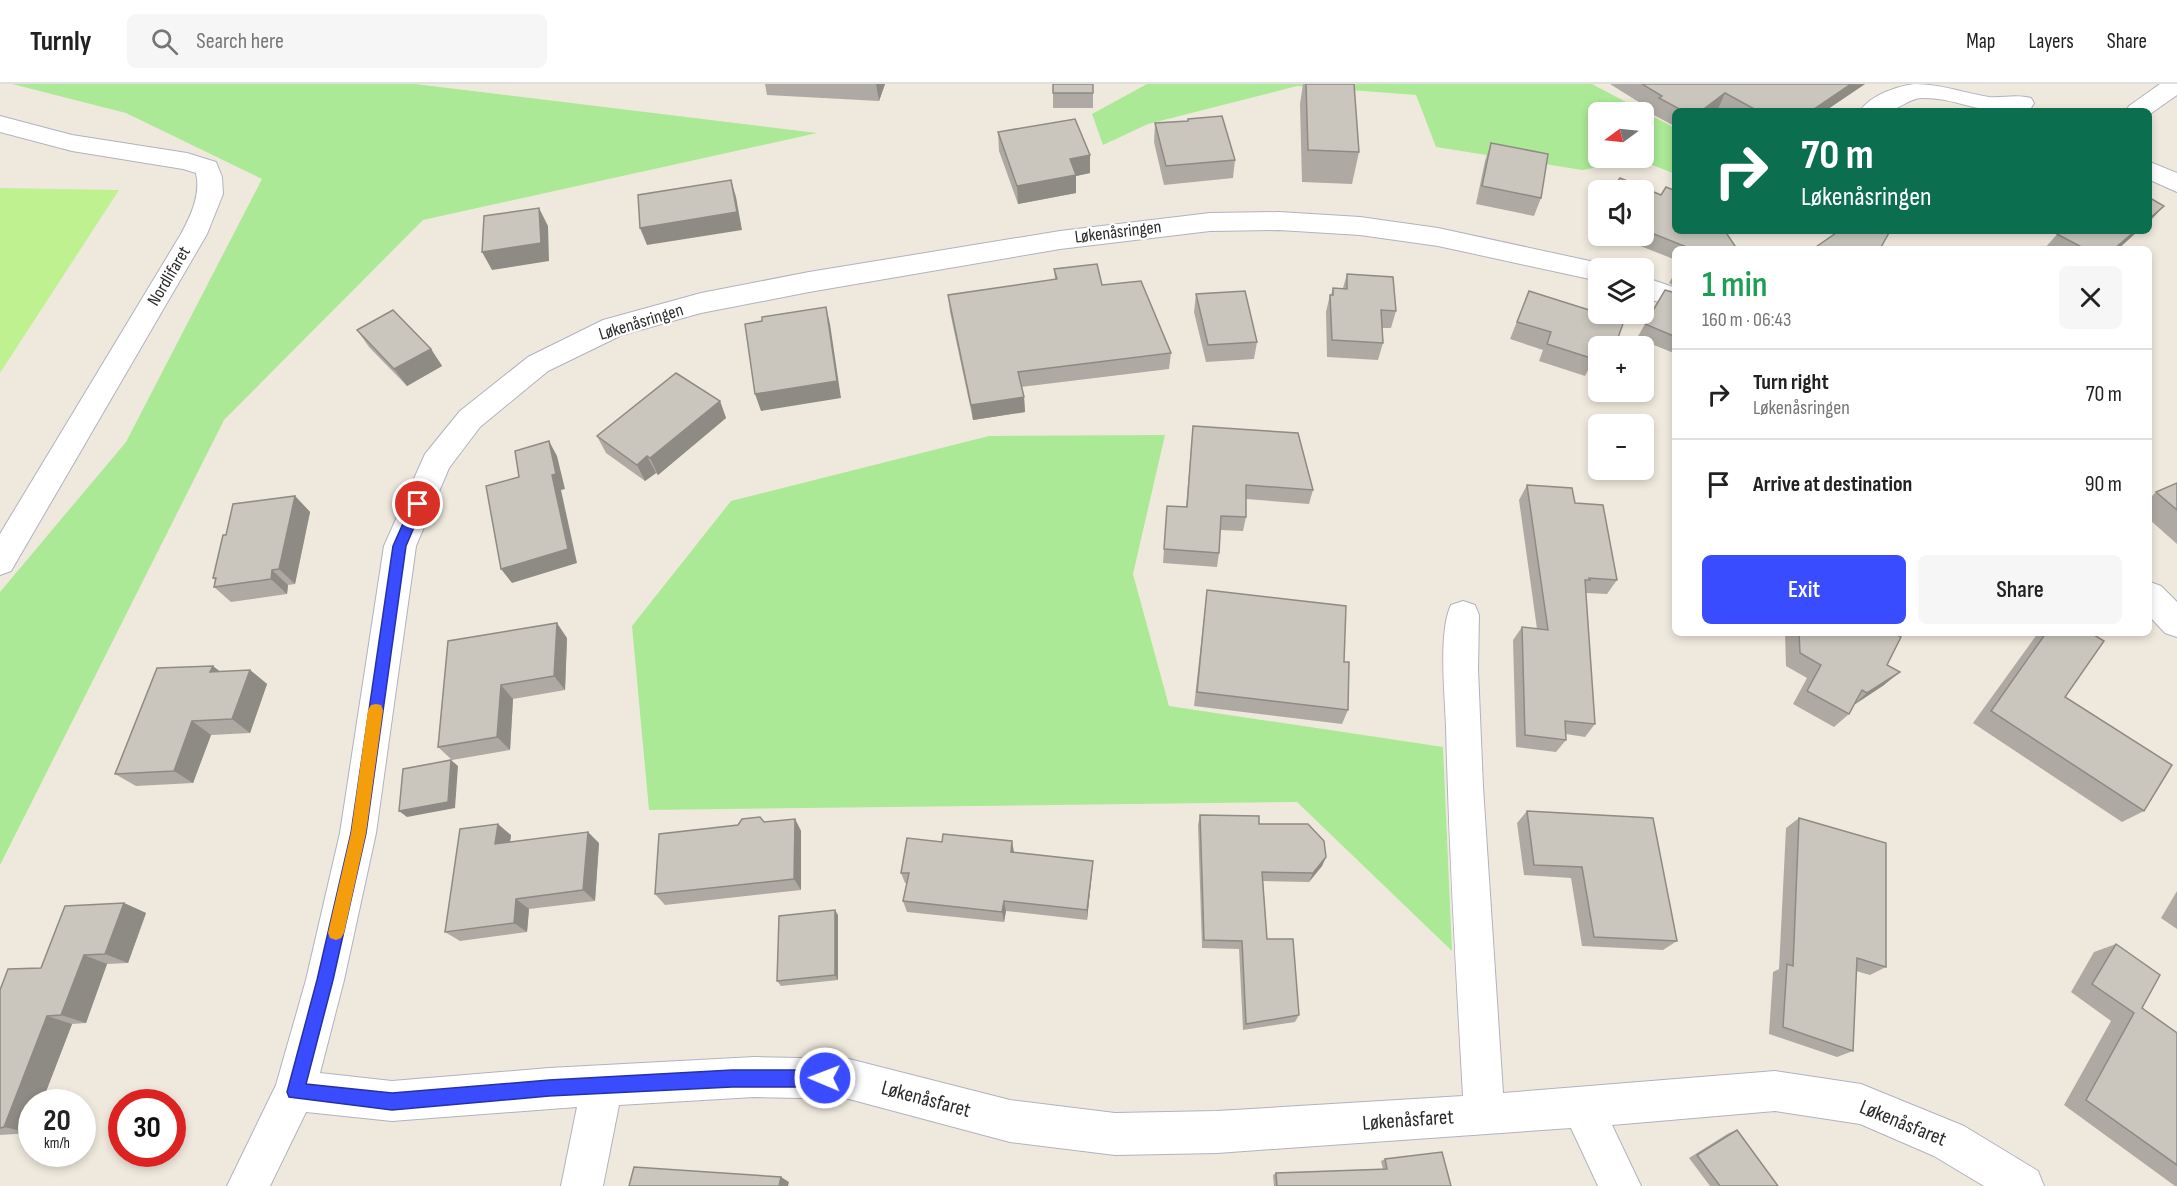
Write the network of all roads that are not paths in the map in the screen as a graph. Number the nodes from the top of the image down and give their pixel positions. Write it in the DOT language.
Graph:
graph roads {
  1 [pos="1991,84"];
  2 [pos="2176,84"];
  3 [pos="2029,107"];
  4 [pos="1877,108"];
  5 [pos="2142,108"];
  6 [pos="0,124"];
  7 [pos="2152,171"];
  8 [pos="2177,184"];
  9 [pos="1588,270"];
  10 [pos="1654,290"];
  11 [pos="1672,297"];
  12 [pos="0,562"];
  13 [pos="2152,598"];
  14 [pos="1463,615"];
  15 [pos="2177,623"];
  16 [pos="602,1085"];
  17 [pos="295,1092"];
  18 [pos="1582,1107"];
  19 [pos="1484,1115"];
  20 [pos="248,1186"];
  21 [pos="582,1186"];
  22 [pos="1620,1186"];
  23 [pos="2023,1186"];
  1 -- 3 [label="street"];
  2 -- 5 [label="street"];
  3 -- 4 [label="street"];
  6 -- 12 [label="street, Nordlifaret"];
  7 -- 8 [label="street"];
  9 -- 17 [label="street, Løkenåsringen"];
  10 -- 11 [label="street"];
  13 -- 15 [label="street"];
  14 -- 19 [label="street"];
  16 -- 17 [label="street, Løkenåsfaret"];
  16 -- 19 [label="street, Løkenåsfaret"];
  16 -- 21 [label="street"];
  17 -- 20 [label="street, Løkenåsringen"];
  18 -- 19 [label="street, Løkenåsfaret"];
  18 -- 22 [label="street"];
  18 -- 23 [label="street, Løkenåsfaret"];
}
